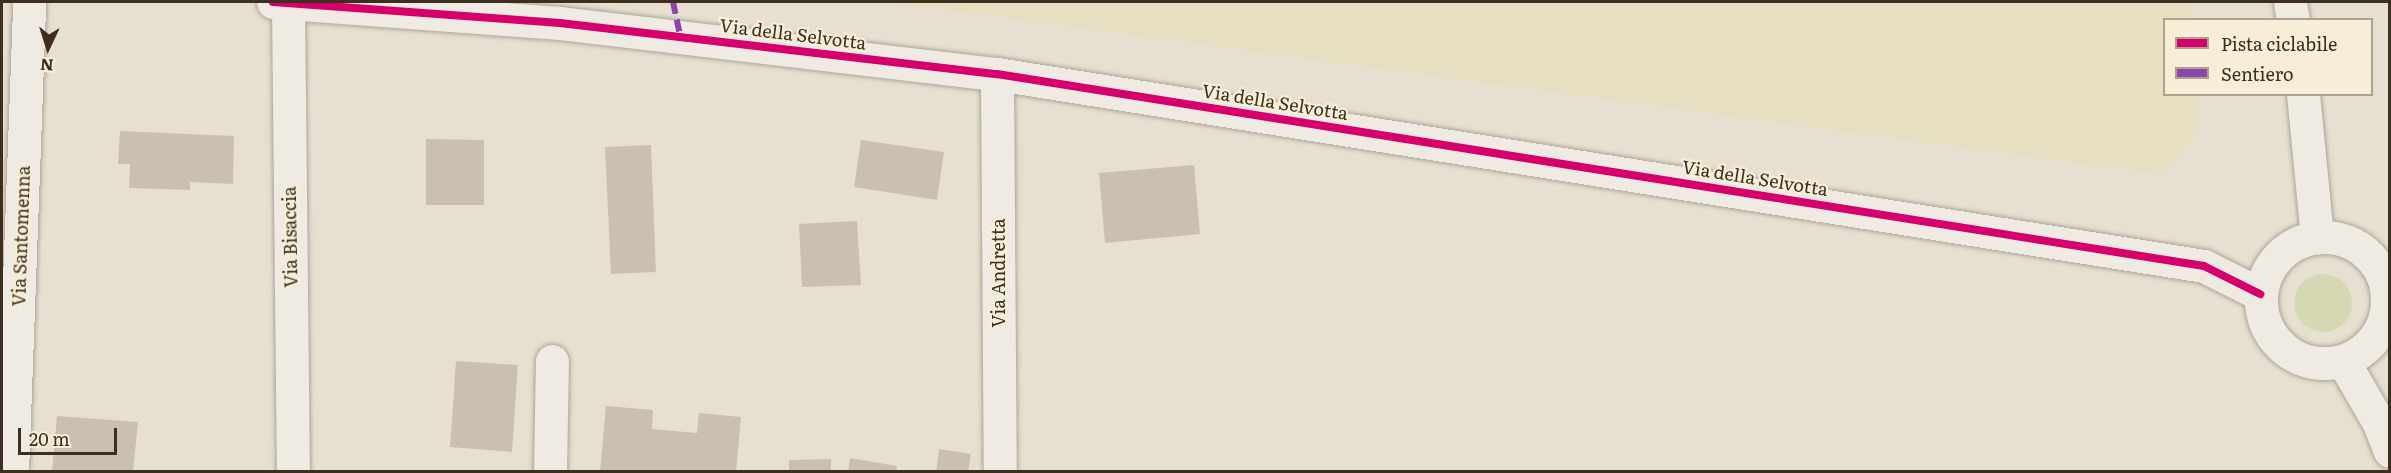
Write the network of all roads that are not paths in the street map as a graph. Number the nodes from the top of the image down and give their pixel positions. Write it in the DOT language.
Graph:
graph roads {
  1 [pos="29,2"];
  2 [pos="281,2"];
  3 [pos="2290,2"];
  4 [pos="2293,18"];
  5 [pos="997,74"];
  6 [pos="2303,96"];
  7 [pos="2317,237"];
  8 [pos="2388,290"];
  9 [pos="2260,294"];
  10 [pos="552,361"];
  11 [pos="2343,361"];
  12 [pos="2390,451"];
  13 [pos="12,471"];
  14 [pos="292,471"];
  15 [pos="550,471"];
  16 [pos="999,471"];
  1 -- 13 [label="street, Via Santomenna"];
  2 -- 5 [label="street, Via della Selvotta"];
  2 -- 14 [label="street, Via Bisaccia"];
  3 -- 4 [label="street"];
  5 -- 9 [label="street, Via della Selvotta"];
  5 -- 16 [label="street, Via Andretta"];
  6 -- 7 [label="street"];
  7 -- 8 [label="street"];
  7 -- 9 [label="street"];
  8 -- 11 [label="street"];
  9 -- 11 [label="street"];
  10 -- 15 [label="street"];
  11 -- 12 [label="street"];
}
